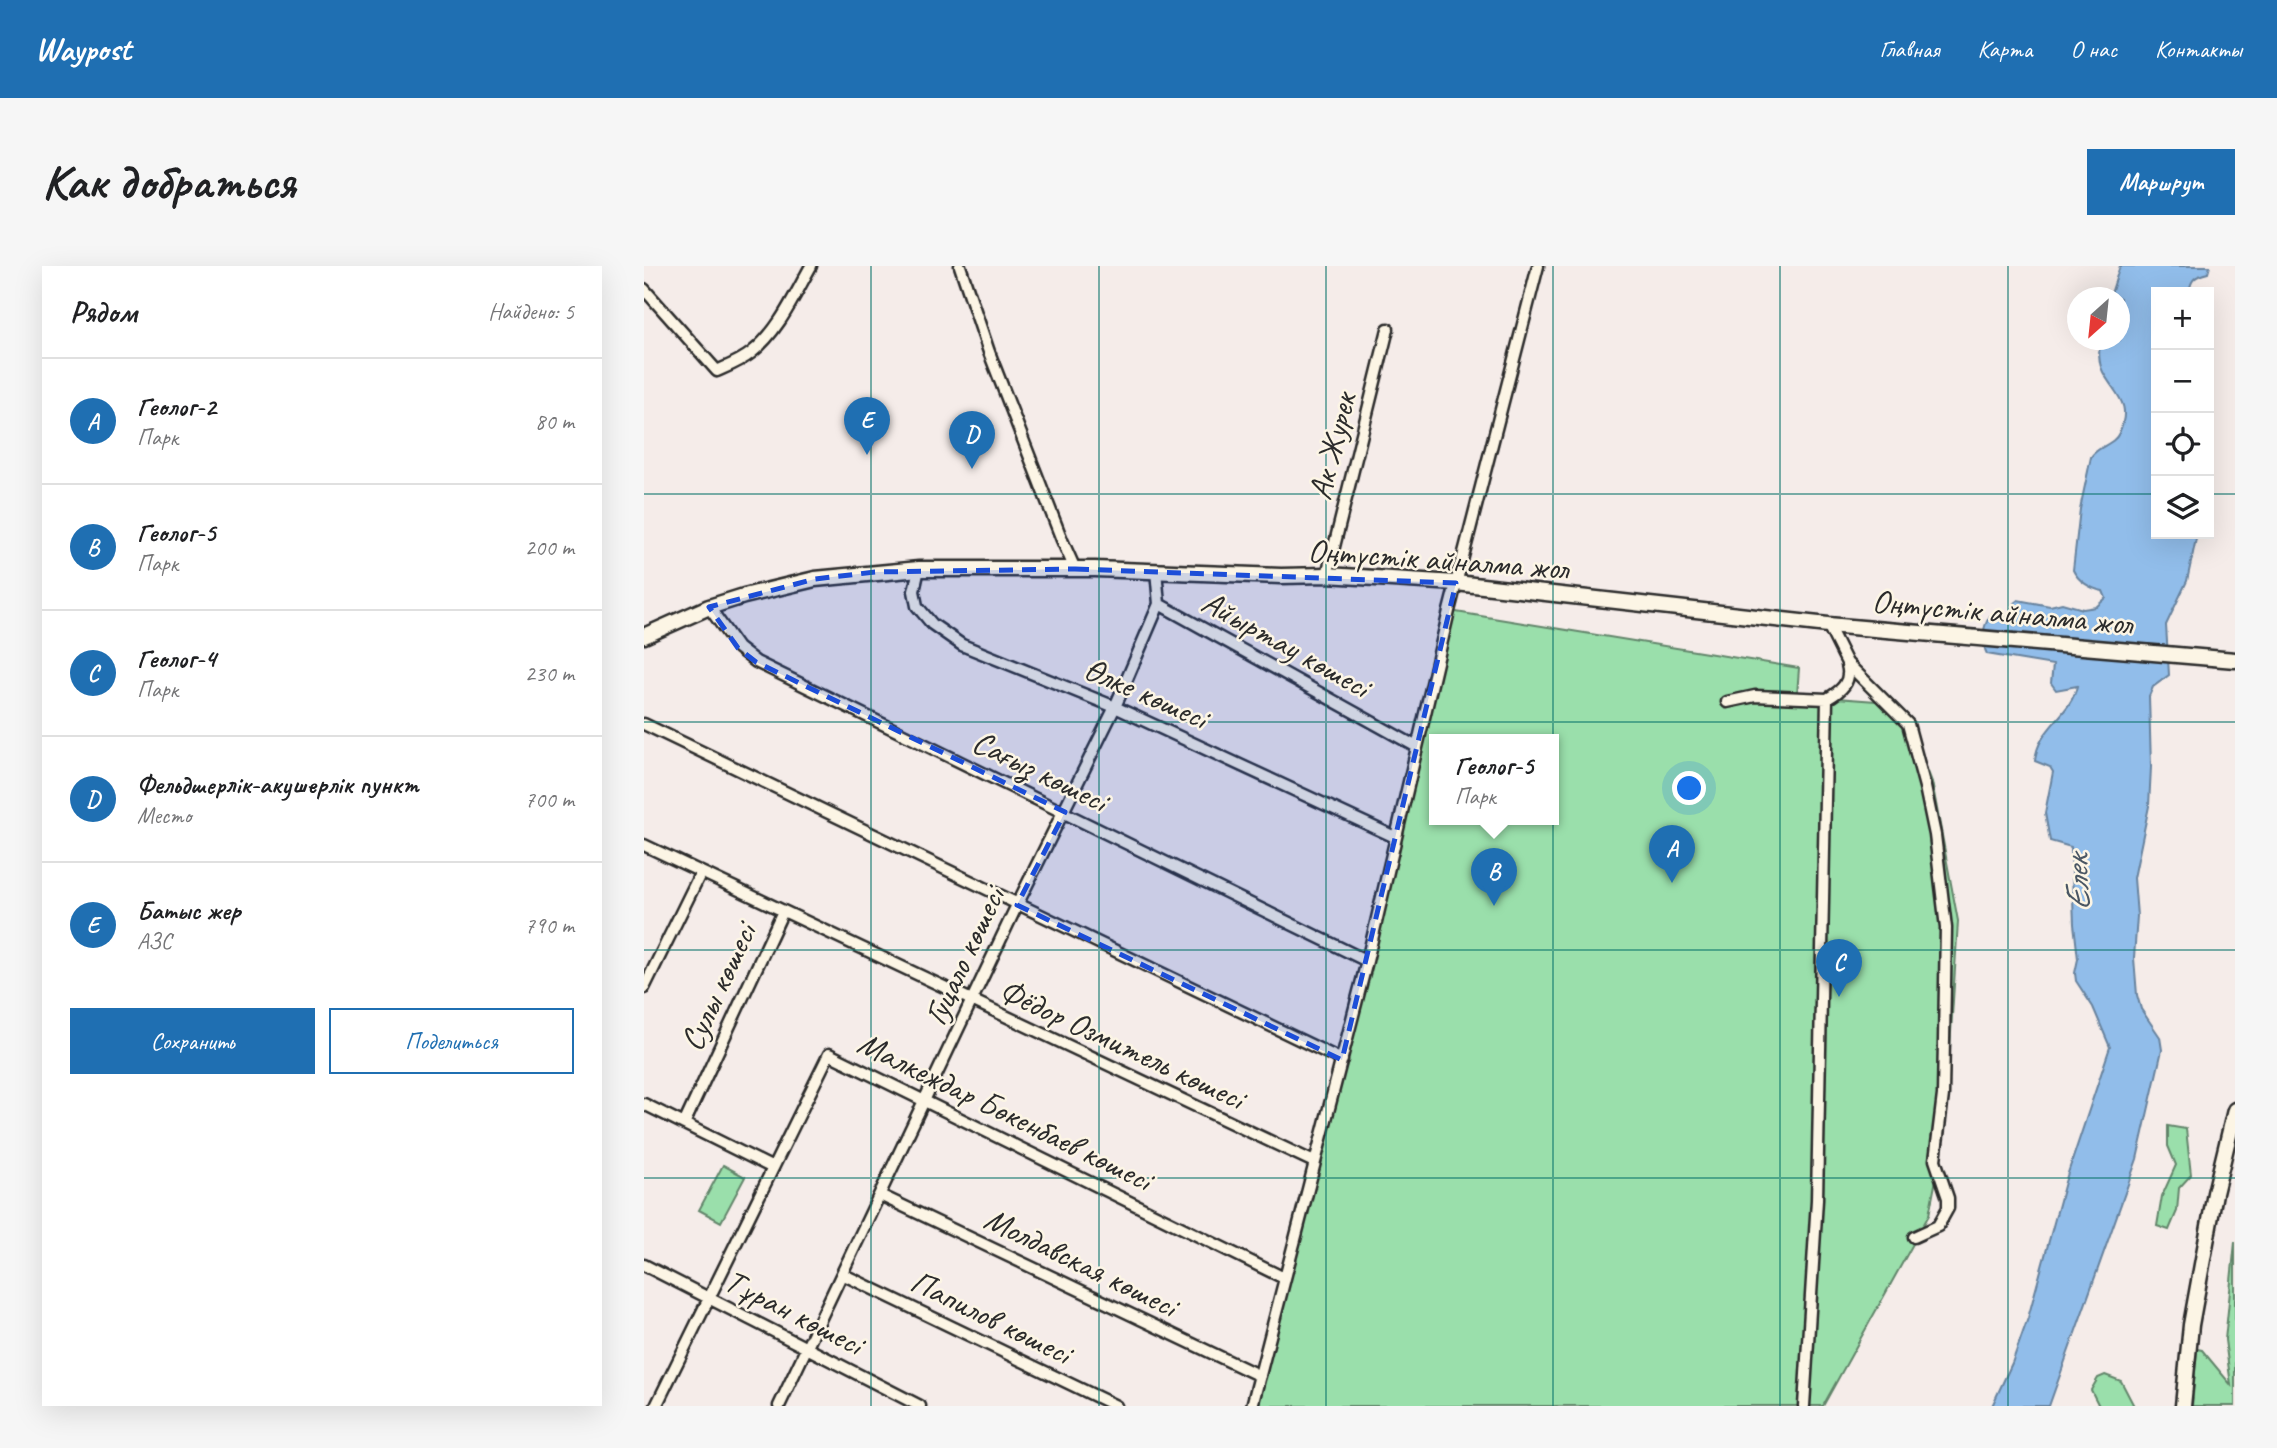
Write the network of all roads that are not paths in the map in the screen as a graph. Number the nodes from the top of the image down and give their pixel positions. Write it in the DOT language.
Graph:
graph roads {
  1 [pos="811,266"];
  2 [pos="960,266"];
  3 [pos="1538,266"];
  4 [pos="644,289"];
  5 [pos="1388,329"];
  6 [pos="919,569"];
  7 [pos="1075,569"];
  8 [pos="1156,570"];
  9 [pos="1326,575"];
  10 [pos="1456,583"];
  11 [pos="1159,604"];
  12 [pos="709,607"];
  13 [pos="1828,625"];
  14 [pos="644,636"];
  15 [pos="2235,660"];
  16 [pos="1847,663"];
  17 [pos="1827,699"];
  18 [pos="1727,702"];
  19 [pos="1115,707"];
  20 [pos="644,724"];
  21 [pos="1417,747"];
  22 [pos="1065,812"];
  23 [pos="1395,837"];
  24 [pos="644,845"];
  25 [pos="701,872"];
  26 [pos="1017,905"];
  27 [pos="783,911"];
  28 [pos="1367,961"];
  29 [pos="644,988"];
  30 [pos="971,1002"];
  31 [pos="1342,1060"];
  32 [pos="925,1100"];
  33 [pos="644,1104"];
  34 [pos="2235,1110"];
  35 [pos="684,1124"];
  36 [pos="1314,1162"];
  37 [pos="773,1168"];
  38 [pos="880,1195"];
  39 [pos="1914,1237"];
  40 [pos="644,1265"];
  41 [pos="842,1275"];
  42 [pos="1284,1278"];
  43 [pos="708,1297"];
  44 [pos="806,1348"];
  45 [pos="1260,1376"];
  46 [pos="904,1402"];
  47 [pos="656,1406"];
  48 [pos="779,1406"];
  49 [pos="920,1406"];
  50 [pos="1116,1406"];
  51 [pos="1252,1406"];
  52 [pos="1804,1406"];
  53 [pos="2183,1406"];
  1 -- 4 [label="street"];
  2 -- 7 [label="street"];
  3 -- 10 [label="street"];
  5 -- 9 [label="street, Ак Журек"];
  6 -- 7 [label="highway, Оңтүстік айналма жол"];
  6 -- 12 [label="highway, Оңтүстік айналма жол"];
  6 -- 19 [label="street, Өлке көшесі"];
  7 -- 8 [label="highway, Оңтүстік айналма жол"];
  8 -- 9 [label="highway, Оңтүстік айналма жол"];
  8 -- 11 [label="street, Айыртау көшесі"];
  9 -- 10 [label="highway, Оңтүстік айналма жол"];
  10 -- 13 [label="highway, Оңтүстік айналма жол"];
  10 -- 21 [label="street"];
  11 -- 19 [label="street, Гуцало көшесі"];
  11 -- 21 [label="street, Айыртау көшесі"];
  12 -- 14 [label="highway, Оңтүстік айналма жол"];
  12 -- 22 [label="street, Сағыз көшесі"];
  13 -- 15 [label="highway, Оңтүстік айналма жол"];
  13 -- 16 [label="street"];
  16 -- 17 [label="street"];
  16 -- 39 [label="street"];
  17 -- 18 [label="street"];
  17 -- 52 [label="street"];
  19 -- 22 [label="street, Гуцало көшесі"];
  19 -- 23 [label="street, Өлке көшесі"];
  20 -- 26 [label="street"];
  21 -- 23 [label="street"];
  22 -- 26 [label="street, Гуцало көшесі"];
  22 -- 28 [label="street, Сағыз көшесі"];
  23 -- 28 [label="street"];
  24 -- 25 [label="street, Фёдор Озмитель көшесі"];
  25 -- 27 [label="street, Фёдор Озмитель көшесі"];
  25 -- 29 [label="street"];
  26 -- 30 [label="street, Гуцало көшесі"];
  26 -- 31 [label="street"];
  27 -- 30 [label="street, Фёдор Озмитель көшесі"];
  27 -- 35 [label="street, Сулы көшесі"];
  28 -- 31 [label="street"];
  30 -- 32 [label="street, Гуцало көшесі"];
  30 -- 36 [label="street, Фёдор Озмитель көшесі"];
  31 -- 36 [label="street"];
  32 -- 37 [label="street, Малкеждар Бөкенбаев көшесі"];
  32 -- 38 [label="street, Гуцало көшесі"];
  32 -- 42 [label="street, Малкеждар Бөкенбаев көшесі"];
  33 -- 35 [label="street"];
  34 -- 53 [label="highway"];
  35 -- 37 [label="street"];
  36 -- 42 [label="street"];
  37 -- 43 [label="street, Малкеждар Бөкенбаев көшесі"];
  38 -- 41 [label="street, Гуцало көшесі"];
  38 -- 45 [label="street, Молдавская көшесі"];
  40 -- 43 [label="street, Тұран көшесі"];
  41 -- 44 [label="street, Гуцало көшесі"];
  41 -- 50 [label="street, Папилов көшесі"];
  42 -- 45 [label="street"];
  43 -- 44 [label="street, Тұран көшесі"];
  43 -- 47 [label="street, Малкеждар Бөкенбаев көшесі"];
  44 -- 46 [label="street, Тұран көшесі"];
  44 -- 48 [label="street, Гуцало көшесі"];
  45 -- 51 [label="street"];
  46 -- 49 [label="street, Тұран көшесі"];
}
